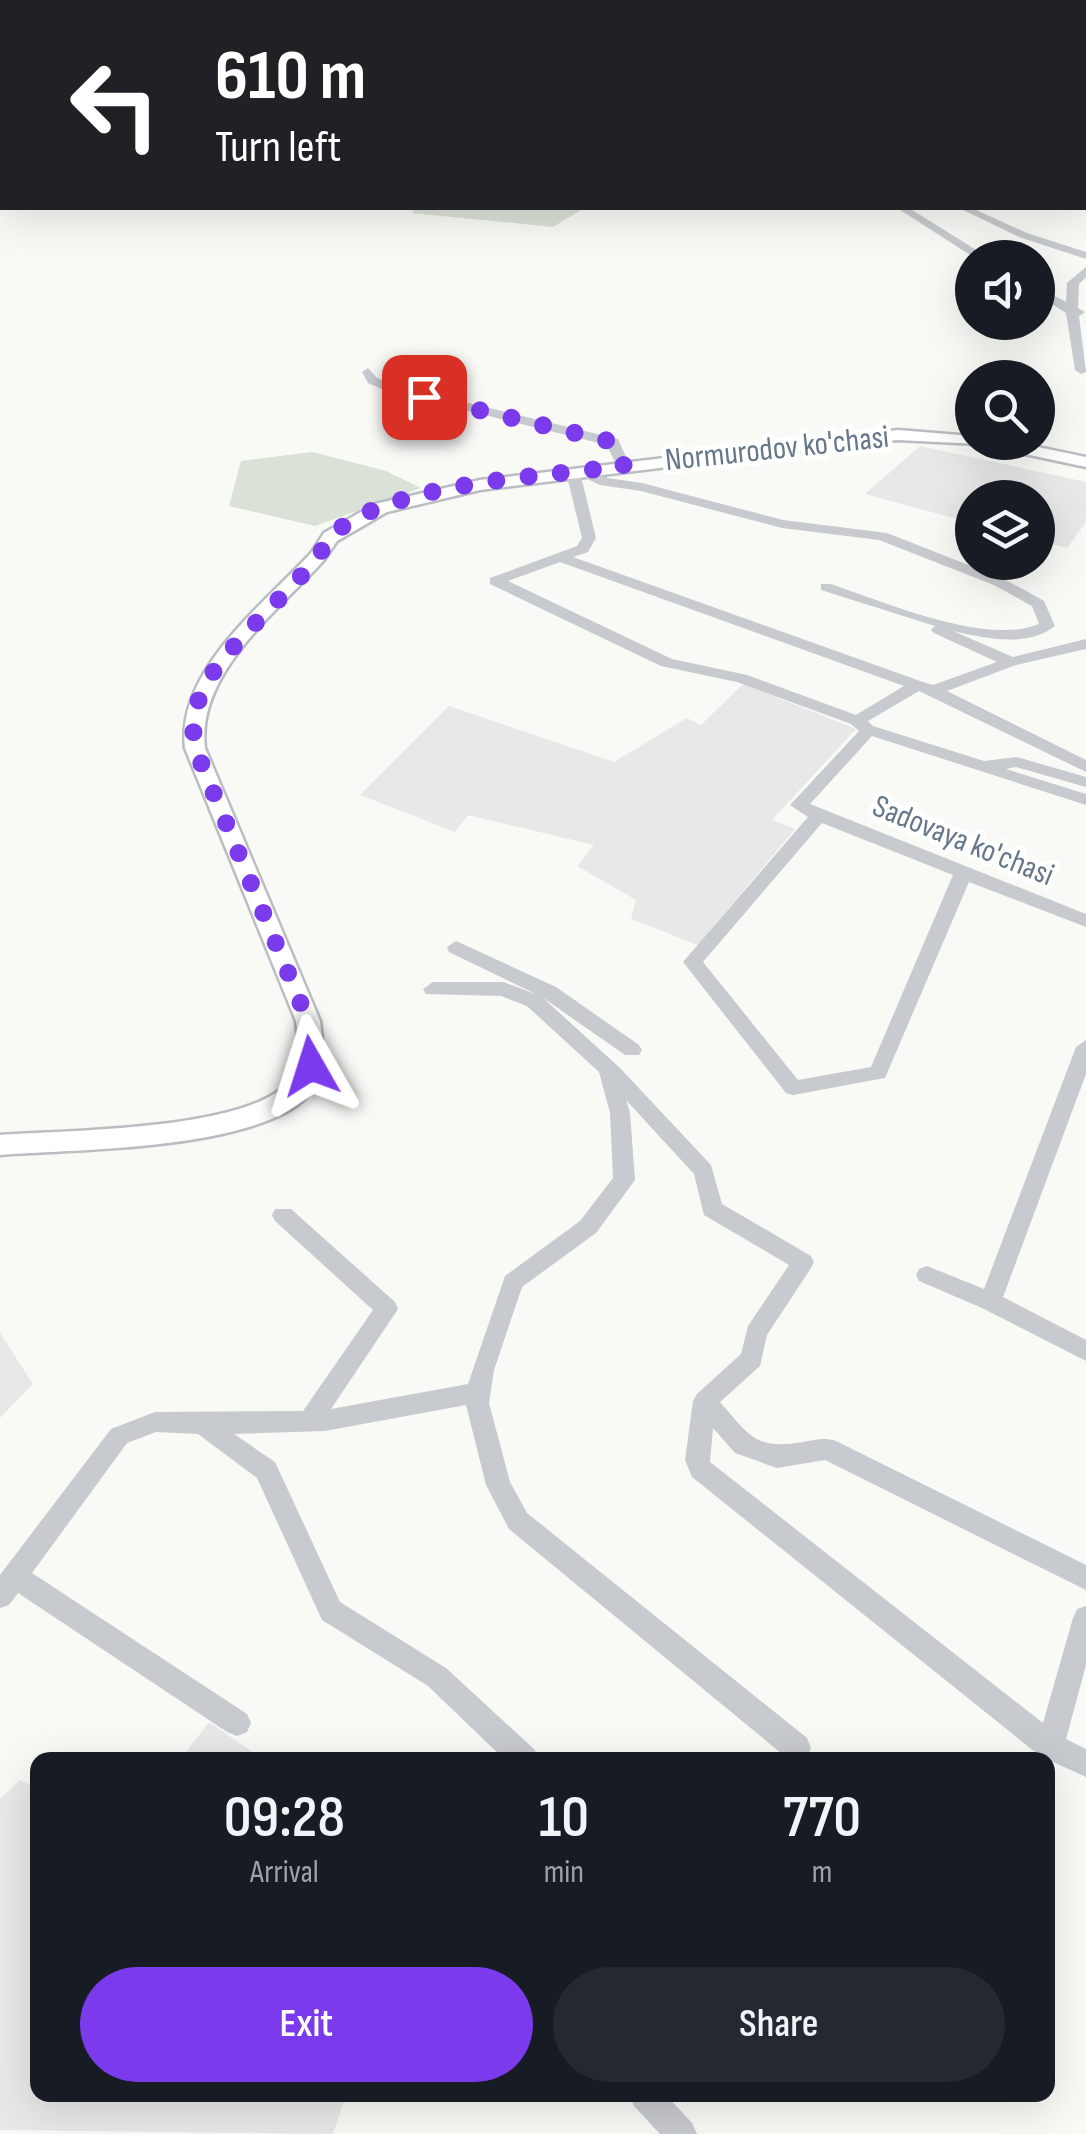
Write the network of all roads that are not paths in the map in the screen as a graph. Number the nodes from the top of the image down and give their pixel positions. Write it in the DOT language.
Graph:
graph roads {
  1 [pos="905,210"];
  2 [pos="968,210"];
  3 [pos="955,240"];
  4 [pos="1086,256"];
  5 [pos="1086,270"];
  6 [pos="1055,299"];
  7 [pos="1079,312"];
  8 [pos="1081,370"];
  9 [pos="368,372"];
  10 [pos="955,440"];
  11 [pos="1055,456"];
  12 [pos="1086,462"];
  13 [pos="624,466"];
  14 [pos="577,472"];
  15 [pos="558,556"];
  16 [pos="826,587"];
  17 [pos="901,612"];
  18 [pos="1086,644"];
  19 [pos="1011,662"];
  20 [pos="926,688"];
  21 [pos="863,726"];
  22 [pos="1086,767"];
  23 [pos="976,768"];
  24 [pos="1086,782"];
  25 [pos="1086,800"];
  26 [pos="819,816"];
  27 [pos="962,876"];
  28 [pos="1086,921"];
  29 [pos="456,947"];
  30 [pos="433,989"];
  31 [pos="1086,1047"];
  32 [pos="632,1050"];
  33 [pos="606,1067"];
  34 [pos="0,1145"];
  35 [pos="283,1215"];
  36 [pos="927,1275"];
  37 [pos="990,1301"];
  38 [pos="1086,1351"];
  39 [pos="479,1392"];
  40 [pos="705,1401"];
  41 [pos="310,1421"];
  42 [pos="202,1424"];
  43 [pos="1086,1578"];
  44 [pos="8,1587"];
  45 [pos="1086,1618"];
  46 [pos="237,1723"];
  47 [pos="1050,1746"];
  48 [pos="797,1748"];
  49 [pos="517,1752"];
  50 [pos="1086,1763"];
  51 [pos="651,2102"];
  52 [pos="681,2134"];
  1 -- 3 [label="street"];
  2 -- 4 [label="street"];
  5 -- 7 [label="street"];
  6 -- 7 [label="street"];
  7 -- 8 [label="street"];
  9 -- 13 [label="street"];
  10 -- 13 [label="main road, Normurodov ko'chasi"];
  11 -- 12 [label="main road"];
  13 -- 14 [label="main road, Normurodov ko'chasi"];
  14 -- 15 [label="street"];
  14 -- 17 [label="street"];
  14 -- 34 [label="main road, Normurodov ko'chasi"];
  15 -- 20 [label="street"];
  15 -- 21 [label="street"];
  16 -- 17 [label="street"];
  17 -- 19 [label="street"];
  18 -- 19 [label="street"];
  19 -- 20 [label="street"];
  20 -- 21 [label="street"];
  20 -- 22 [label="street"];
  21 -- 23 [label="street"];
  21 -- 26 [label="street"];
  23 -- 24 [label="street"];
  23 -- 25 [label="street"];
  26 -- 27 [label="street, Sadovaya ko'chasi"];
  26 -- 27 [label="street"];
  27 -- 28 [label="street, Sadovaya ko'chasi"];
  29 -- 32 [label="street"];
  30 -- 33 [label="street"];
  31 -- 37 [label="street"];
  33 -- 39 [label="street"];
  33 -- 40 [label="street"];
  35 -- 41 [label="street"];
  36 -- 37 [label="street"];
  37 -- 38 [label="street"];
  39 -- 41 [label="street"];
  39 -- 48 [label="street"];
  40 -- 43 [label="street"];
  40 -- 47 [label="street"];
  41 -- 42 [label="street"];
  42 -- 44 [label="street"];
  42 -- 49 [label="street"];
  44 -- 46 [label="street"];
  45 -- 47 [label="street"];
  47 -- 50 [label="street"];
  51 -- 52 [label="street"];
}
